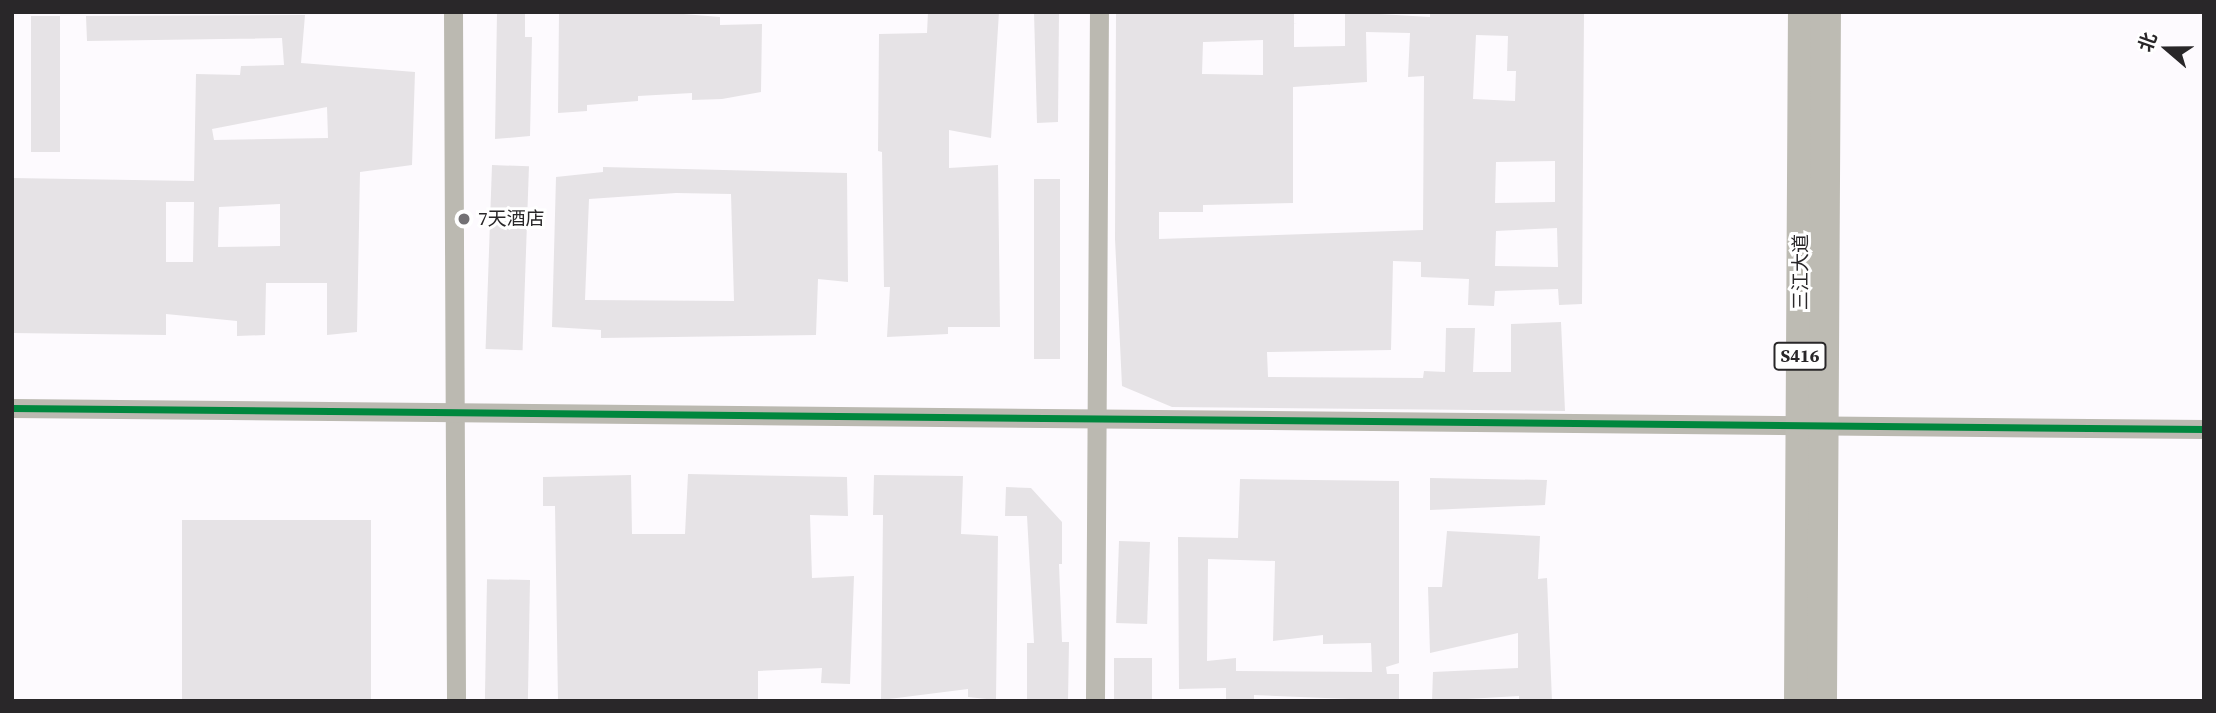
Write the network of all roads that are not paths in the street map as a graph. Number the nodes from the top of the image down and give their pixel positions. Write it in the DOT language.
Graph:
graph roads {
  1 [pos="453,12"];
  2 [pos="1099,12"];
  3 [pos="1802,12"];
  4 [pos="1826,12"];
  5 [pos="12,408"];
  6 [pos="454,412"];
  7 [pos="1097,418"];
  8 [pos="1812,426"];
  9 [pos="2204,429"];
  10 [pos="456,701"];
  11 [pos="1094,701"];
  12 [pos="1799,701"];
  13 [pos="1822,701"];
  1 -- 6 [label="street"];
  2 -- 7 [label="street"];
  3 -- 8 [label="main road, 三江大道 / S416"];
  4 -- 8 [label="main road, 三江大道 / S416"];
  5 -- 6 [label="street"];
  6 -- 7 [label="street"];
  6 -- 10 [label="street"];
  7 -- 8 [label="street"];
  7 -- 11 [label="street"];
  8 -- 9 [label="street"];
  8 -- 12 [label="main road, 三江大道 / S416"];
  8 -- 13 [label="main road, 三江大道 / S416"];
}
